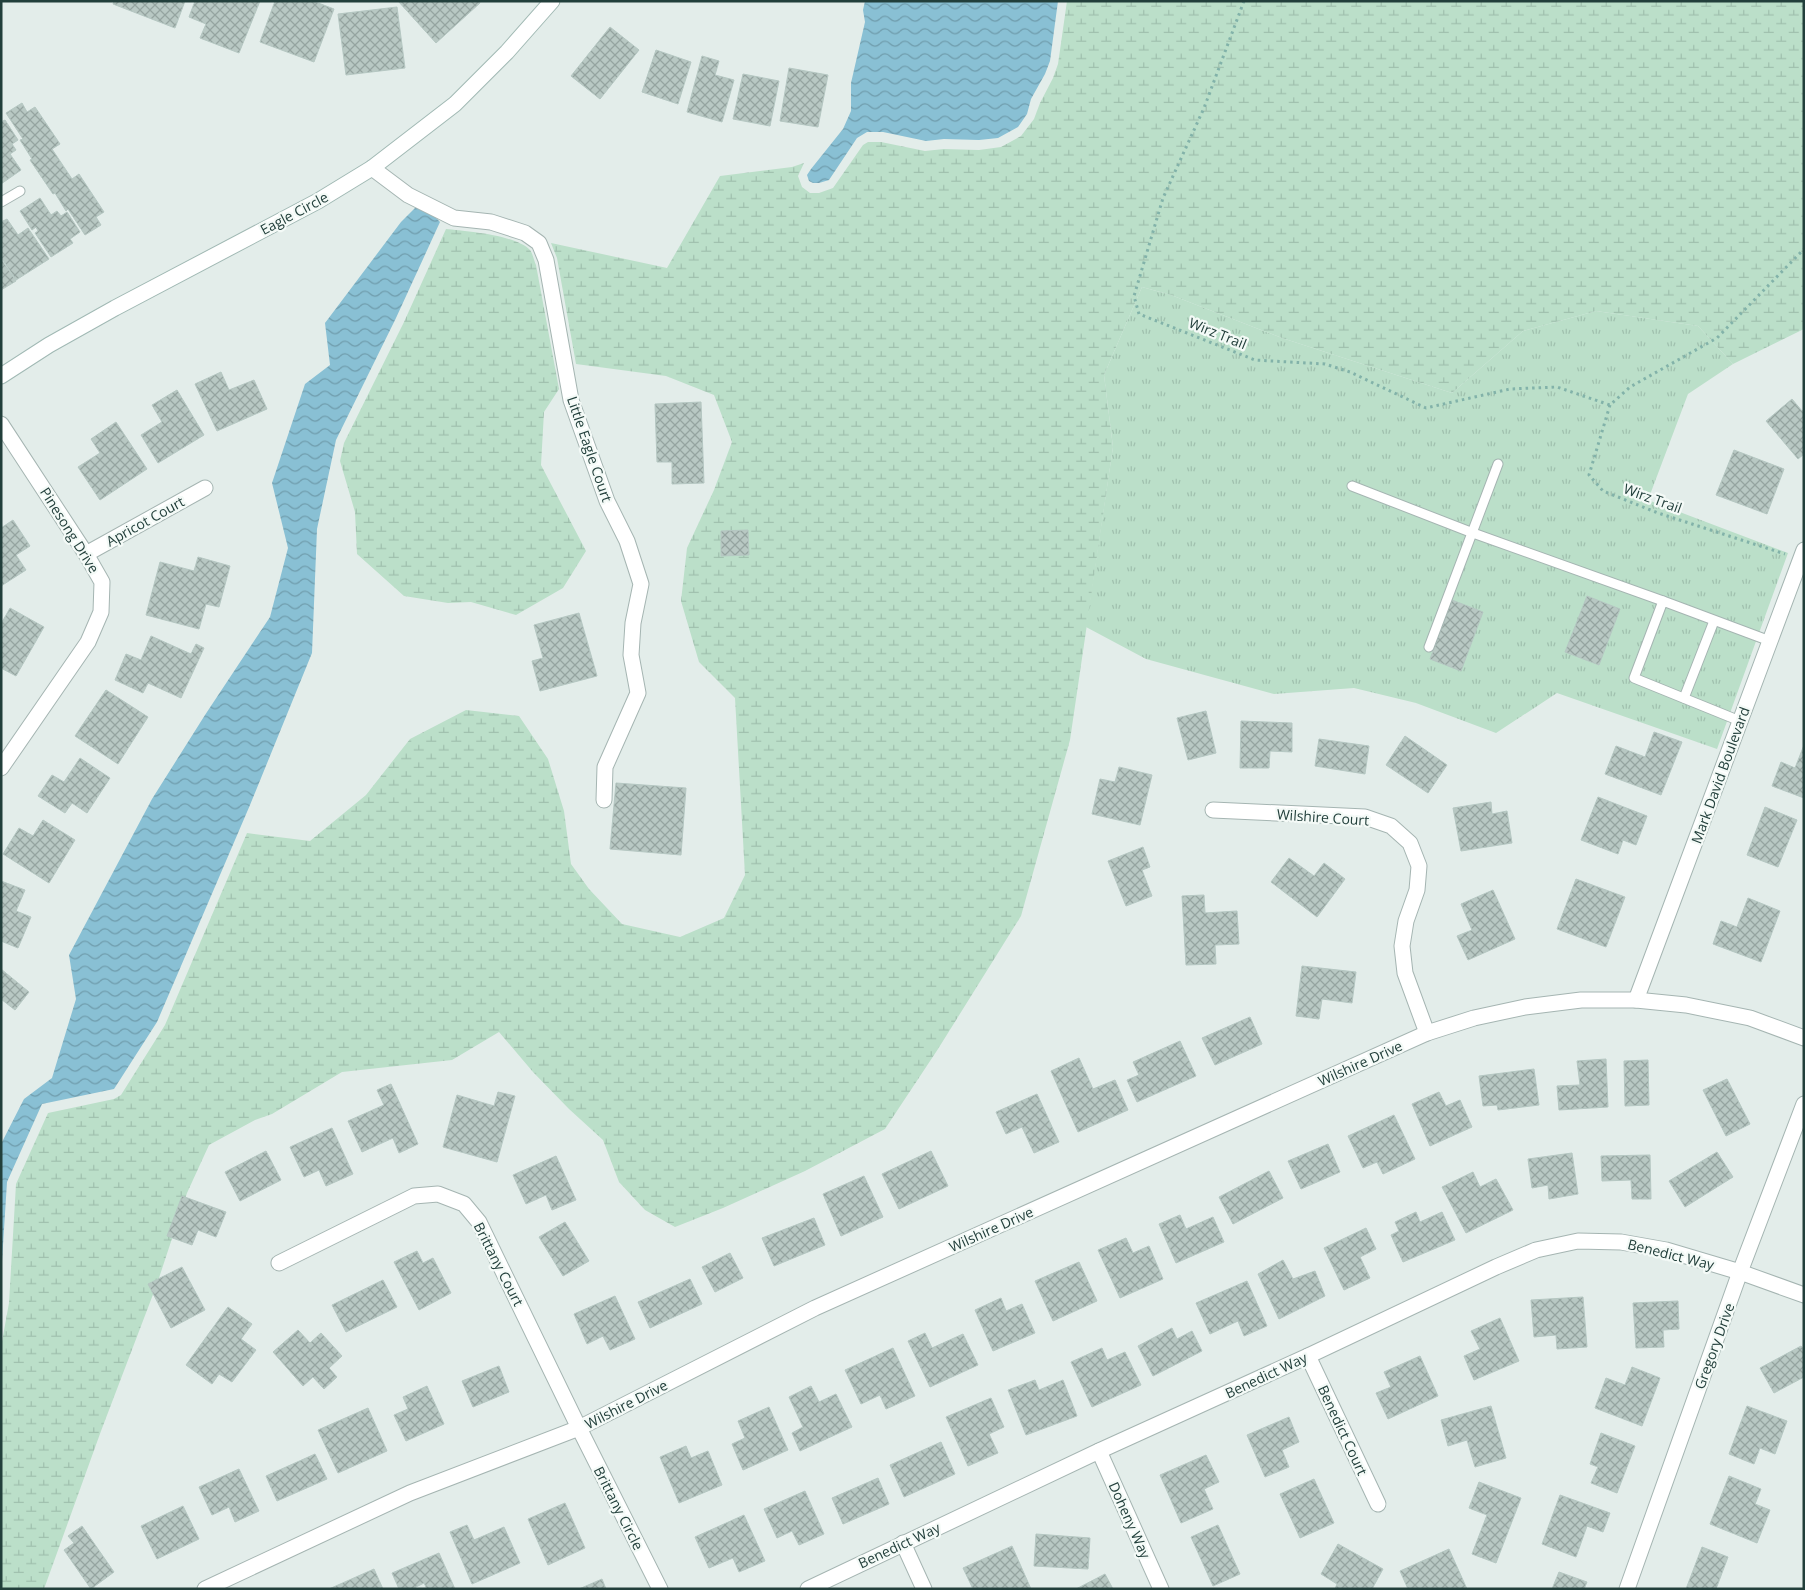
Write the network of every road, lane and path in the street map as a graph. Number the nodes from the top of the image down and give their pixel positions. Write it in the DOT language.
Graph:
graph roads {
  1 [pos="552,1"];
  2 [pos="1244,1"];
  3 [pos="372,168"];
  4 [pos="20,191"];
  5 [pos="1,202"];
  6 [pos="1804,250"];
  7 [pos="1,376"];
  8 [pos="1610,406"];
  9 [pos="1,424"];
  10 [pos="1498,464"];
  11 [pos="1352,486"];
  12 [pos="204,488"];
  13 [pos="1472,533"];
  14 [pos="1804,550"];
  15 [pos="86,554"];
  16 [pos="1786,554"];
  17 [pos="1663,601"];
  18 [pos="1714,621"];
  19 [pos="1770,641"];
  20 [pos="1429,647"];
  21 [pos="1684,698"];
  22 [pos="1740,721"];
  23 [pos="1,768"];
  24 [pos="604,800"];
  25 [pos="1212,810"];
  26 [pos="1636,1000"];
  27 [pos="1427,1033"];
  28 [pos="1804,1038"];
  29 [pos="1804,1104"];
  30 [pos="279,1263"];
  31 [pos="1740,1272"];
  32 [pos="1804,1295"];
  33 [pos="1308,1356"];
  34 [pos="579,1428"];
  35 [pos="1099,1452"];
  36 [pos="1378,1504"];
  37 [pos="903,1543"];
  38 [pos="205,1589"];
  39 [pos="660,1589"];
  40 [pos="808,1589"];
  41 [pos="924,1589"];
  42 [pos="1161,1589"];
  43 [pos="1627,1589"];
  1 -- 3 [label="street, Eagle Circle"];
  2 -- 8 [label="path, Wirz Trail"];
  3 -- 7 [label="street, Eagle Circle"];
  3 -- 24 [label="street, Little Eagle Court"];
  4 -- 5 [label="lane"];
  6 -- 8 [label="path, Wirz Trail"];
  8 -- 16 [label="path, Wirz Trail"];
  9 -- 15 [label="street, Pinesong Drive"];
  10 -- 13 [label="lane"];
  11 -- 13 [label="lane"];
  12 -- 15 [label="street, Apricot Court"];
  13 -- 17 [label="lane"];
  13 -- 20 [label="lane"];
  14 -- 19 [label="street, Mark David Boulevard"];
  15 -- 23 [label="street, Pinesong Drive"];
  17 -- 18 [label="lane"];
  17 -- 21 [label="lane"];
  18 -- 19 [label="lane"];
  18 -- 21 [label="lane"];
  19 -- 22 [label="street, Mark David Boulevard"];
  21 -- 22 [label="lane"];
  22 -- 26 [label="street, Mark David Boulevard"];
  25 -- 27 [label="street, Wilshire Court"];
  26 -- 27 [label="street, Wilshire Drive"];
  26 -- 28 [label="street, Wilshire Drive"];
  27 -- 34 [label="street, Wilshire Drive"];
  29 -- 31 [label="street, Gregory Drive"];
  30 -- 34 [label="street, Brittany Court"];
  31 -- 32 [label="street, Benedict Way"];
  31 -- 33 [label="street, Benedict Way"];
  31 -- 43 [label="street, Gregory Drive"];
  33 -- 35 [label="street, Benedict Way"];
  33 -- 36 [label="street, Benedict Court"];
  34 -- 38 [label="street, Wilshire Drive"];
  34 -- 39 [label="street, Brittany Circle"];
  35 -- 37 [label="street, Benedict Way"];
  35 -- 42 [label="street, Doheny Way"];
  37 -- 40 [label="street, Benedict Way"];
  37 -- 41 [label="street"];
}
